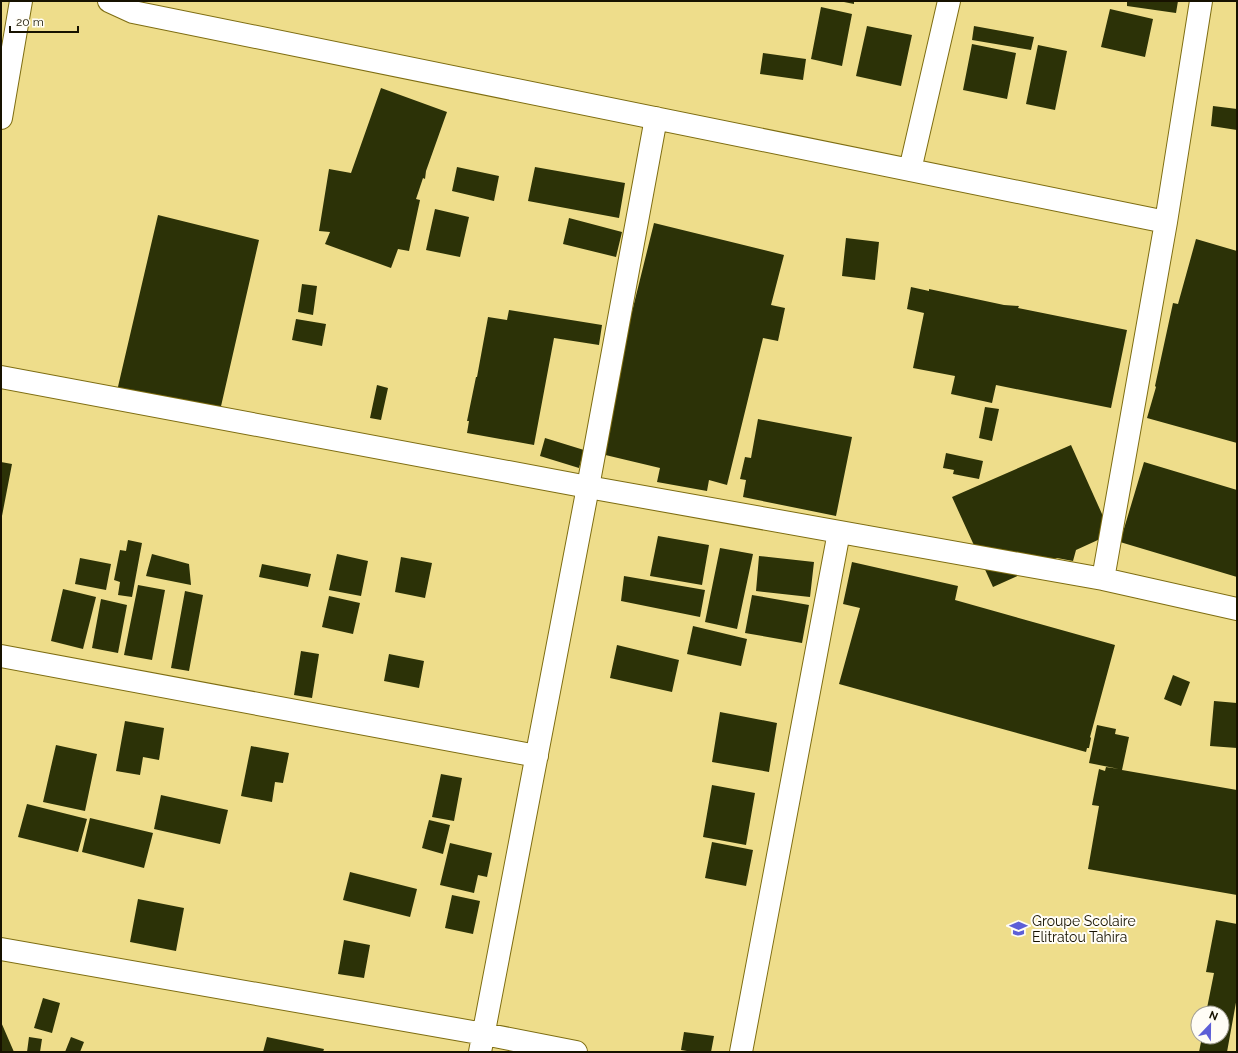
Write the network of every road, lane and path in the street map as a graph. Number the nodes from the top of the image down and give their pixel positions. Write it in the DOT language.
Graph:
graph roads {
  1 [pos="21,1"];
  2 [pos="109,1"];
  3 [pos="949,1"];
  4 [pos="1201,1"];
  5 [pos="1,118"];
  6 [pos="656,118"];
  7 [pos="910,170"];
  8 [pos="1166,222"];
  9 [pos="1,377"];
  10 [pos="588,487"];
  11 [pos="840,532"];
  12 [pos="1103,579"];
  13 [pos="1237,609"];
  14 [pos="1,656"];
  15 [pos="537,756"];
  16 [pos="1,949"];
  17 [pos="482,1043"];
  18 [pos="576,1052"];
  19 [pos="741,1052"];
  1 -- 5 [label="street"];
  2 -- 6 [label="street"];
  3 -- 7 [label="street"];
  4 -- 8 [label="street"];
  6 -- 7 [label="street"];
  6 -- 10 [label="street"];
  7 -- 8 [label="street"];
  8 -- 12 [label="street"];
  9 -- 10 [label="street"];
  10 -- 11 [label="street"];
  10 -- 15 [label="street"];
  11 -- 12 [label="street"];
  11 -- 19 [label="street"];
  12 -- 13 [label="street"];
  14 -- 15 [label="street"];
  15 -- 17 [label="street"];
  16 -- 17 [label="street"];
  17 -- 18 [label="street"];
}
